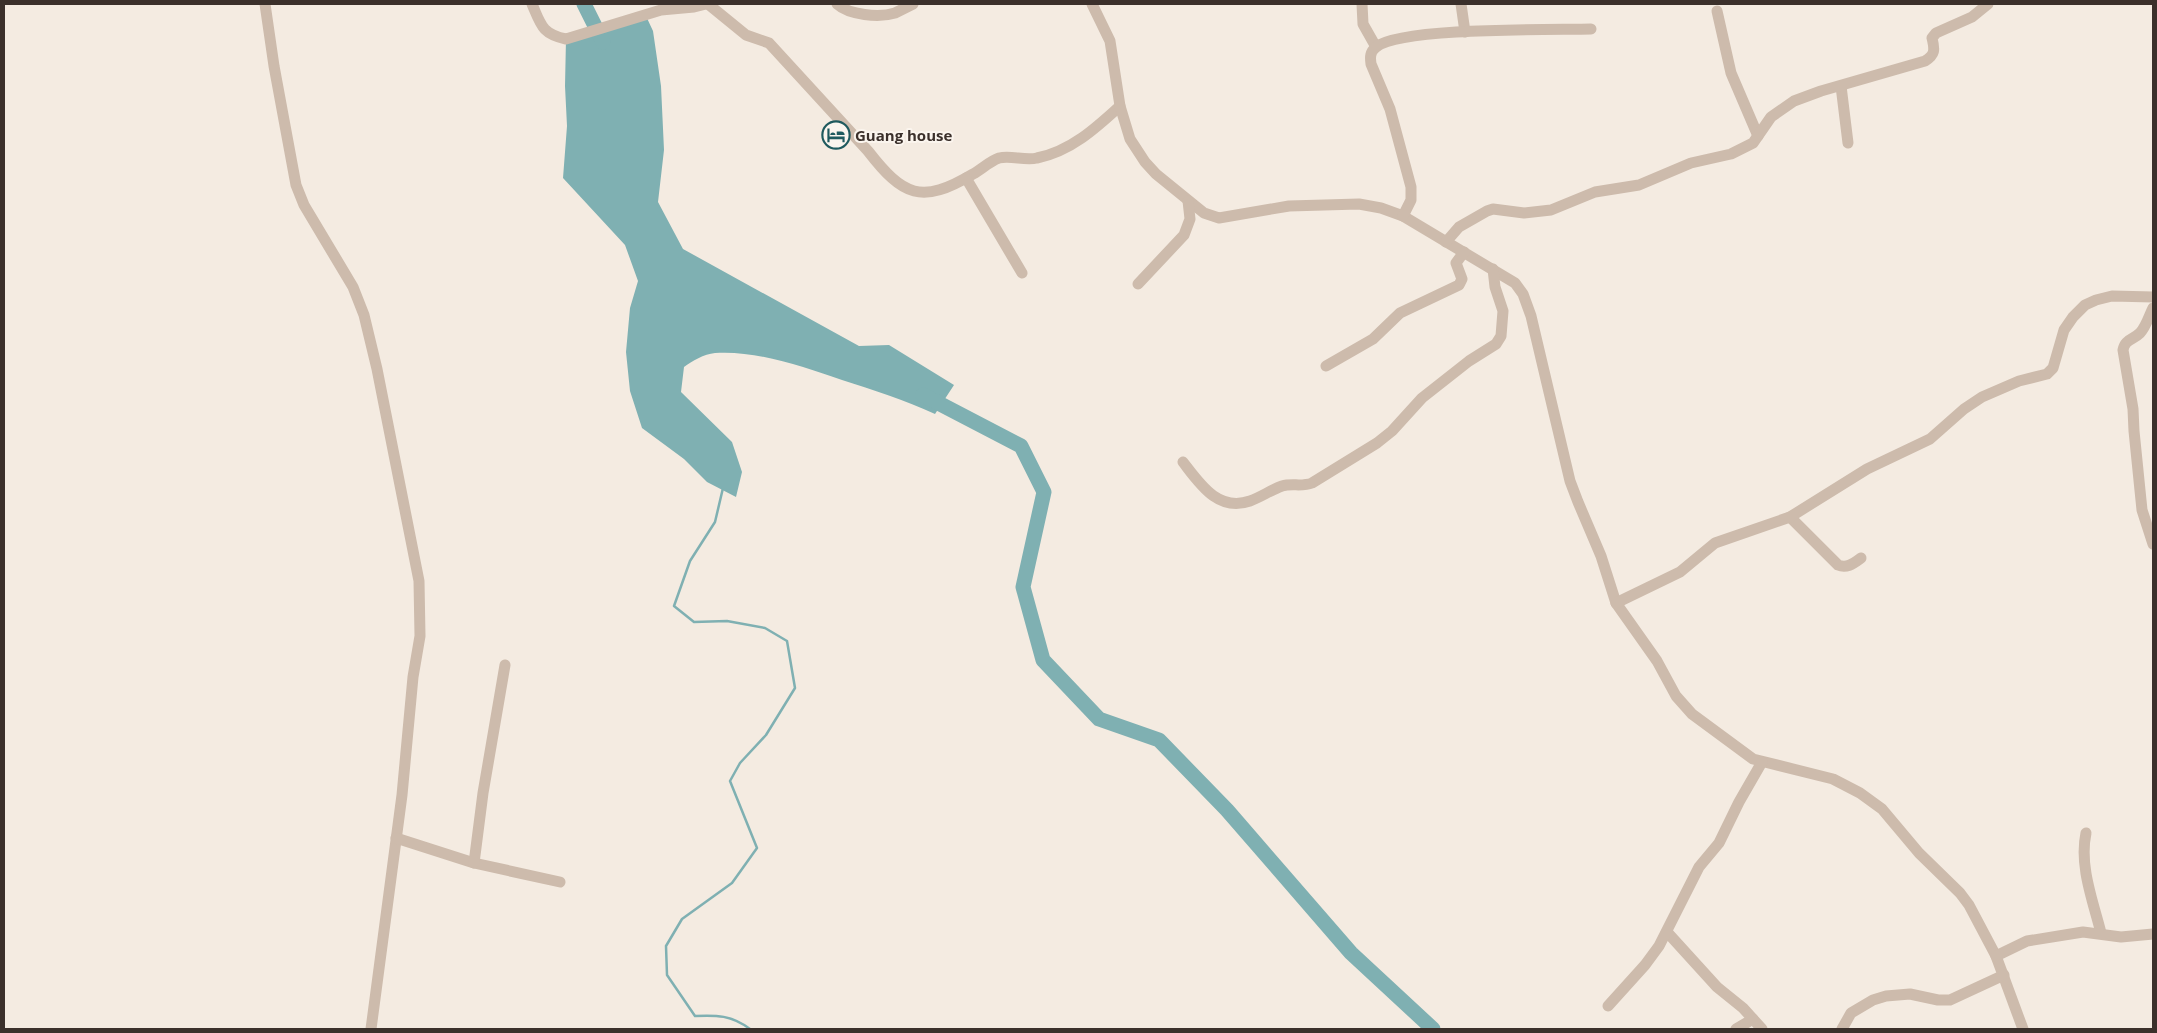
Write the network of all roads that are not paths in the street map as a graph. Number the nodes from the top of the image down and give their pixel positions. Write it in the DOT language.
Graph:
graph roads {
  1 [pos="265,4"];
  2 [pos="532,4"];
  3 [pos="707,4"];
  4 [pos="837,4"];
  5 [pos="913,4"];
  6 [pos="1092,4"];
  7 [pos="1362,4"];
  8 [pos="1462,4"];
  9 [pos="1988,4"];
  10 [pos="1717,11"];
  11 [pos="1591,29"];
  12 [pos="1465,32"];
  13 [pos="1376,47"];
  14 [pos="1841,86"];
  15 [pos="1120,106"];
  16 [pos="1758,136"];
  17 [pos="1848,143"];
  18 [pos="966,178"];
  19 [pos="1188,201"];
  20 [pos="1403,216"];
  21 [pos="1446,242"];
  22 [pos="1464,252"];
  23 [pos="1493,269"];
  24 [pos="1022,274"];
  25 [pos="1138,284"];
  26 [pos="2153,297"];
  27 [pos="2153,308"];
  28 [pos="1326,366"];
  29 [pos="1183,462"];
  30 [pos="1790,517"];
  31 [pos="2153,544"];
  32 [pos="1861,558"];
  33 [pos="1616,603"];
  34 [pos="505,666"];
  35 [pos="1762,762"];
  36 [pos="2086,832"];
  37 [pos="396,838"];
  38 [pos="474,863"];
  39 [pos="560,882"];
  40 [pos="1667,932"];
  41 [pos="2101,933"];
  42 [pos="2153,934"];
  43 [pos="1996,956"];
  44 [pos="2004,975"];
  45 [pos="1608,1006"];
  46 [pos="1753,1020"];
  47 [pos="372,1029"];
  48 [pos="1736,1029"];
  49 [pos="1762,1029"];
  50 [pos="1842,1029"];
  51 [pos="2023,1029"];
  1 -- 37 [label="street"];
  2 -- 3 [label="street"];
  3 -- 18 [label="street"];
  4 -- 5 [label="street"];
  6 -- 15 [label="street"];
  7 -- 13 [label="street"];
  8 -- 12 [label="street"];
  9 -- 14 [label="street"];
  10 -- 16 [label="street"];
  11 -- 12 [label="street"];
  12 -- 13 [label="street"];
  13 -- 20 [label="street"];
  14 -- 16 [label="street"];
  14 -- 17 [label="street"];
  15 -- 18 [label="street"];
  15 -- 19 [label="street"];
  16 -- 21 [label="street"];
  18 -- 24 [label="street"];
  19 -- 20 [label="street"];
  19 -- 25 [label="street"];
  20 -- 21 [label="street"];
  21 -- 22 [label="street"];
  22 -- 23 [label="street"];
  22 -- 28 [label="street"];
  23 -- 29 [label="street"];
  23 -- 33 [label="street"];
  26 -- 30 [label="street"];
  27 -- 31 [label="street"];
  30 -- 32 [label="street"];
  30 -- 33 [label="street"];
  33 -- 35 [label="street"];
  34 -- 38 [label="street"];
  35 -- 40 [label="street"];
  35 -- 43 [label="street"];
  36 -- 41 [label="street"];
  37 -- 38 [label="street"];
  37 -- 47 [label="street"];
  38 -- 39 [label="street"];
  40 -- 45 [label="street"];
  40 -- 46 [label="street"];
  41 -- 42 [label="street"];
  41 -- 43 [label="street"];
  43 -- 44 [label="street"];
  44 -- 50 [label="street"];
  44 -- 51 [label="street"];
  46 -- 48 [label="street"];
  46 -- 49 [label="street"];
}
